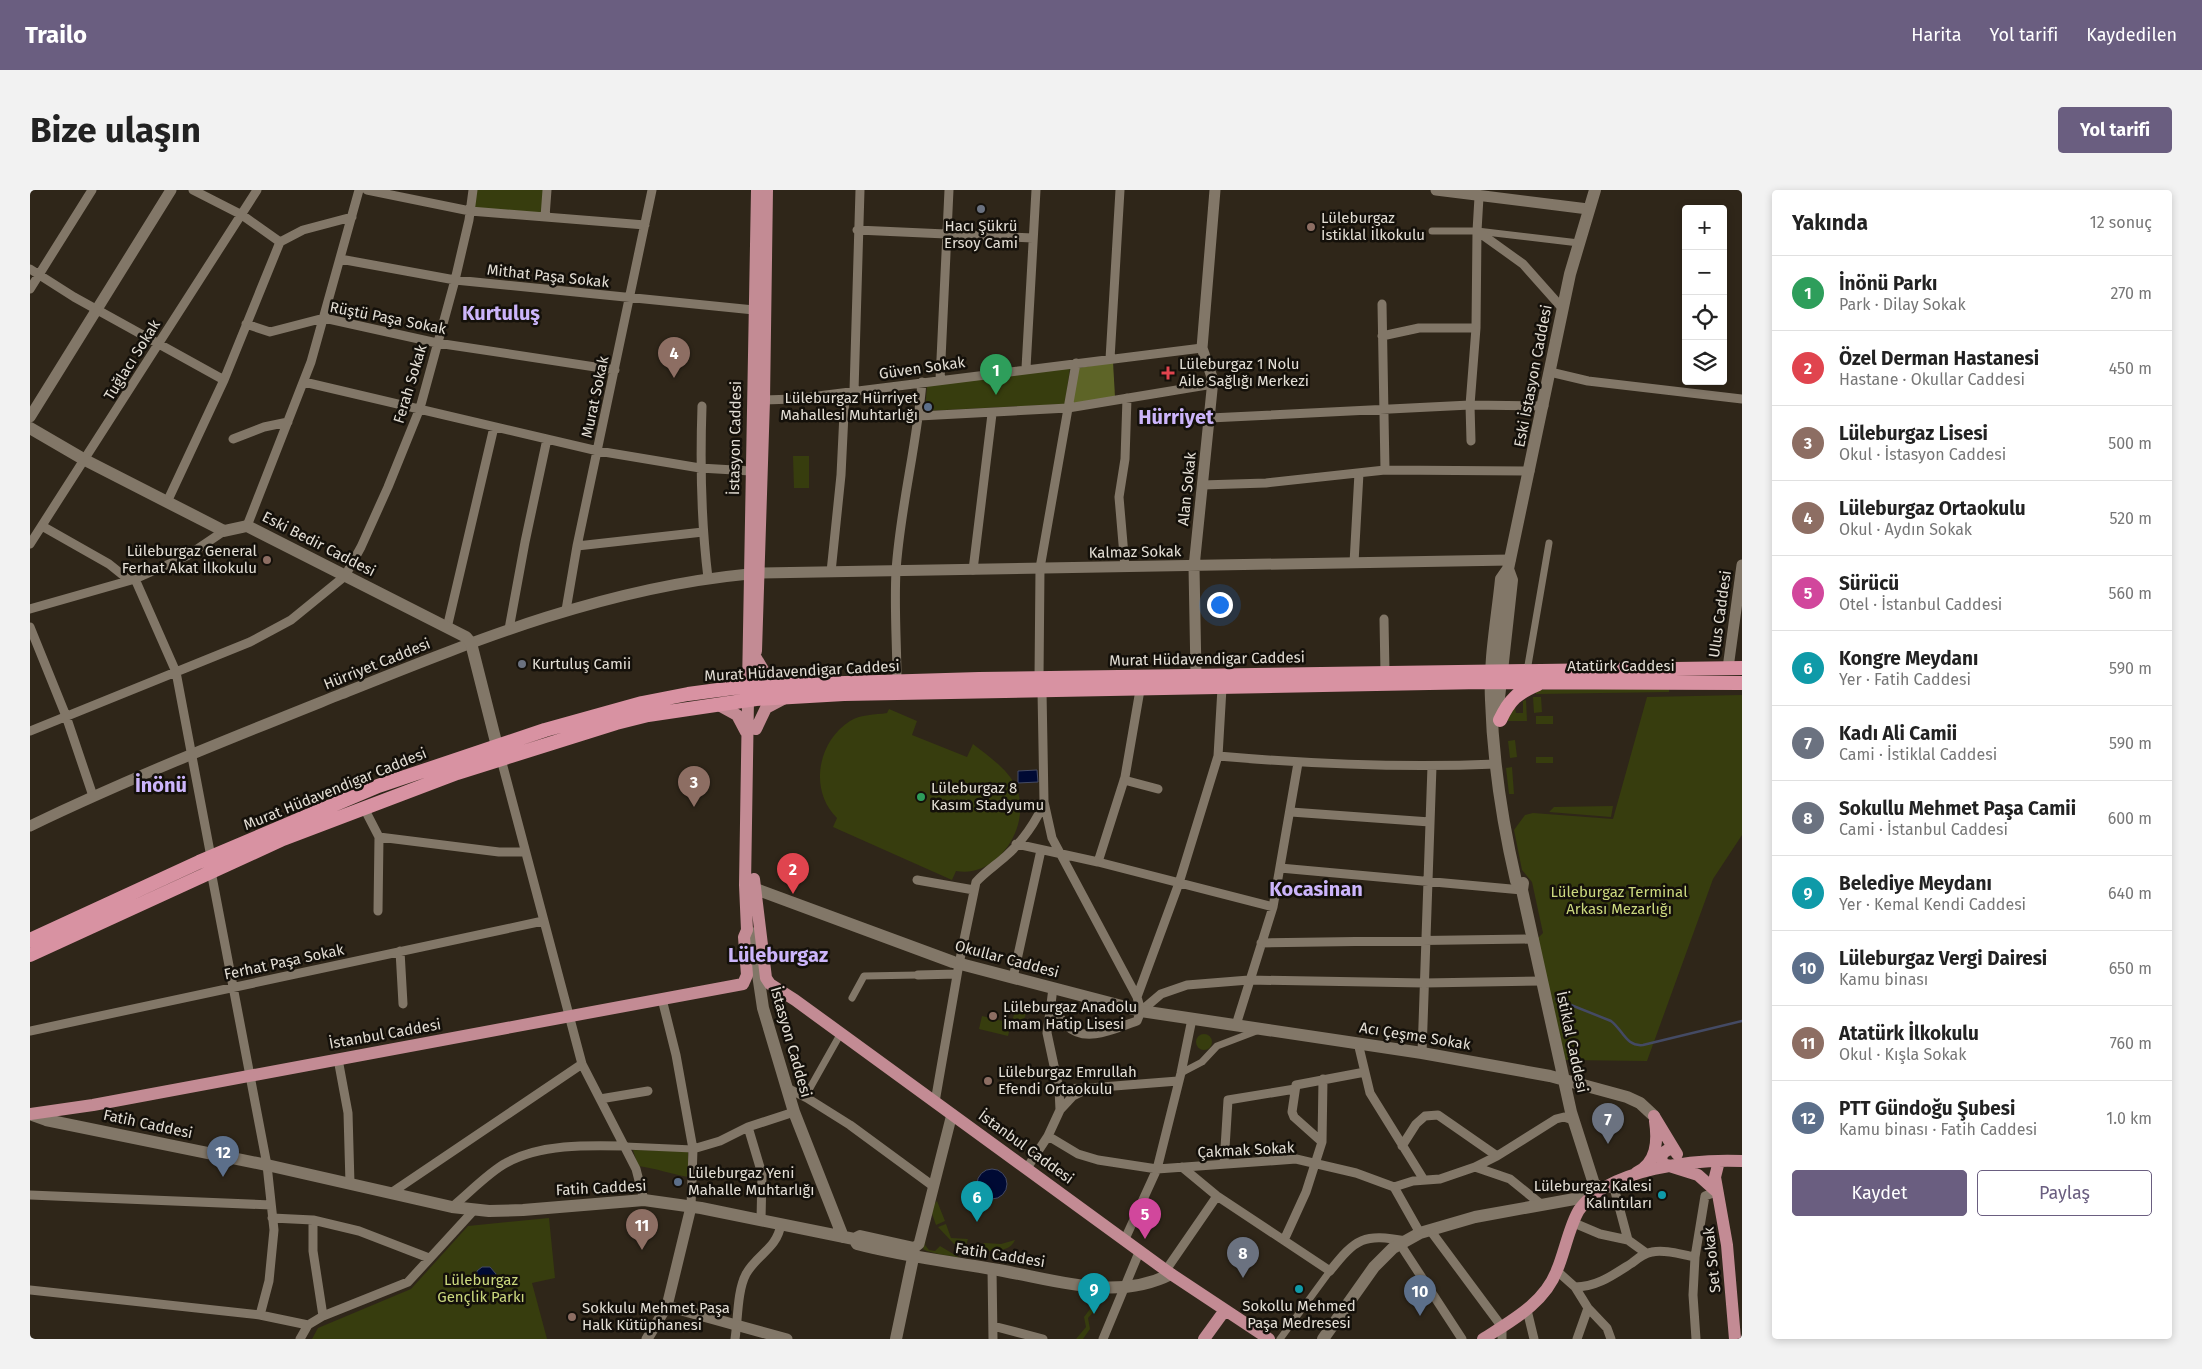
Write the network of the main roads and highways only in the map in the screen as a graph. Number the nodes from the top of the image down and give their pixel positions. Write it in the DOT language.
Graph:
graph roads {
  1 [pos="757,190"];
  2 [pos="766,190"];
  3 [pos="1595,190"];
  4 [pos="759,310"];
  5 [pos="30,428"];
  6 [pos="752,659"];
  7 [pos="1742,668"];
  8 [pos="1496,677"];
  9 [pos="1543,682"];
  10 [pos="1742,683"];
  11 [pos="1040,684"];
  12 [pos="723,689"];
  13 [pos="790,690"];
  14 [pos="752,693"];
  15 [pos="717,704"];
  16 [pos="1500,720"];
  17 [pos="752,732"];
  18 [pos="499,753"];
  19 [pos="1504,811"];
  20 [pos="749,886"];
  21 [pos="30,940"];
  22 [pos="30,955"];
  23 [pos="756,980"];
  24 [pos="1261,1028"];
  25 [pos="1563,1079"];
  26 [pos="1577,1083"];
  27 [pos="1566,1092"];
  28 [pos="93,1105"];
  29 [pos="30,1114"];
  30 [pos="1654,1116"];
  31 [pos="91,1128"];
  32 [pos="1674,1150"];
  33 [pos="1722,1161"];
  34 [pos="1742,1161"];
  35 [pos="1694,1164"];
  36 [pos="1671,1167"];
  37 [pos="1630,1176"];
  38 [pos="1715,1178"];
  39 [pos="1594,1184"];
  40 [pos="1610,1185"];
  41 [pos="1719,1194"];
  42 [pos="1565,1201"];
  43 [pos="1576,1219"];
  44 [pos="848,1238"];
  45 [pos="914,1253"];
  46 [pos="1168,1272"];
  47 [pos="1225,1310"];
  48 [pos="1502,1333"];
  49 [pos="896,1339"];
  50 [pos="1204,1339"];
  51 [pos="1269,1339"];
  52 [pos="1323,1339"];
  53 [pos="1484,1339"];
  54 [pos="1735,1339"];
  1 -- 4 [label="main road, İstasyon Caddesi"];
  2 -- 4 [label="main road, İstasyon Caddesi"];
  3 -- 8 [label="main road, Eski İstasyon Caddesi"];
  4 -- 6 [label="main road, İstasyon Caddesi"];
  5 -- 18 [label="main road, Eski Bedir Caddesi"];
  6 -- 12 [label="main road"];
  6 -- 13 [label="main road"];
  6 -- 14 [label="main road, İstasyon Caddesi"];
  7 -- 8 [label="highway, Atatürk Caddesi"];
  8 -- 9 [label="highway, Atatürk Caddesi"];
  8 -- 11 [label="highway, Murat Hüdavendigar Caddesi"];
  8 -- 11 [label="highway, Murat Hüdavendigar Caddesi"];
  8 -- 16 [label="main road, İstiklal Caddesi"];
  8 -- 19 [label="main road, İstiklal Caddesi"];
  9 -- 10 [label="highway, Atatürk Caddesi"];
  9 -- 16 [label="highway"];
  11 -- 13 [label="highway, Murat Hüdavendigar Caddesi"];
  11 -- 13 [label="highway, Murat Hüdavendigar Caddesi"];
  12 -- 14 [label="highway, Murat Hüdavendigar Caddesi"];
  12 -- 18 [label="highway, Murat Hüdavendigar Caddesi"];
  13 -- 14 [label="highway, Murat Hüdavendigar Caddesi"];
  13 -- 17 [label="main road"];
  14 -- 15 [label="highway, Murat Hüdavendigar Caddesi"];
  14 -- 17 [label="main road, İstasyon Caddesi"];
  15 -- 17 [label="main road"];
  15 -- 18 [label="highway, Murat Hüdavendigar Caddesi"];
  16 -- 19 [label="main road, İstiklal Caddesi"];
  17 -- 20 [label="main road, İstasyon Caddesi"];
  18 -- 21 [label="highway, Murat Hüdavendigar Caddesi"];
  18 -- 22 [label="highway, Murat Hüdavendigar Caddesi"];
  19 -- 25 [label="main road, İstiklal Caddesi"];
  20 -- 23 [label="main road"];
  20 -- 23 [label="main road, İstasyon Caddesi"];
  20 -- 24 [label="main road, Okullar Caddesi"];
  23 -- 28 [label="main road, İstanbul Caddesi"];
  23 -- 44 [label="main road, İstasyon Caddesi"];
  23 -- 46 [label="main road, İstanbul Caddesi"];
  24 -- 25 [label="main road, Acı Çeşme Sokak"];
  25 -- 26 [label="main road, Acı Çeşme Sokak"];
  25 -- 27 [label="main road, İstiklal Caddesi"];
  26 -- 27 [label="main road"];
  26 -- 30 [label="main road, Acı Çeşme Sokak"];
  27 -- 39 [label="main road, İstiklal Caddesi"];
  28 -- 29 [label="main road, İstanbul Caddesi"];
  28 -- 31 [label="main road"];
  29 -- 31 [label="main road, Fatih Caddesi"];
  30 -- 32 [label="main road"];
  30 -- 37 [label="main road"];
  31 -- 44 [label="main road, Fatih Caddesi"];
  32 -- 35 [label="main road"];
  32 -- 36 [label="main road"];
  33 -- 34 [label="main road"];
  33 -- 35 [label="main road"];
  33 -- 38 [label="main road, Set Sokak"];
  35 -- 36 [label="main road"];
  35 -- 38 [label="main road"];
  36 -- 37 [label="main road"];
  36 -- 41 [label="main road"];
  37 -- 40 [label="main road"];
  38 -- 41 [label="main road, Set Sokak"];
  39 -- 40 [label="main road"];
  39 -- 42 [label="main road"];
  40 -- 43 [label="main road"];
  41 -- 54 [label="main road, Set Sokak"];
  42 -- 43 [label="main road"];
  42 -- 52 [label="main road"];
  43 -- 48 [label="main road"];
  44 -- 45 [label="main road, Fatih Caddesi"];
  45 -- 46 [label="main road, Fatih Caddesi"];
  45 -- 49 [label="main road"];
  46 -- 47 [label="main road, İstanbul Caddesi"];
  47 -- 50 [label="main road"];
  47 -- 51 [label="main road, İstanbul Caddesi"];
  48 -- 53 [label="main road"];
}
